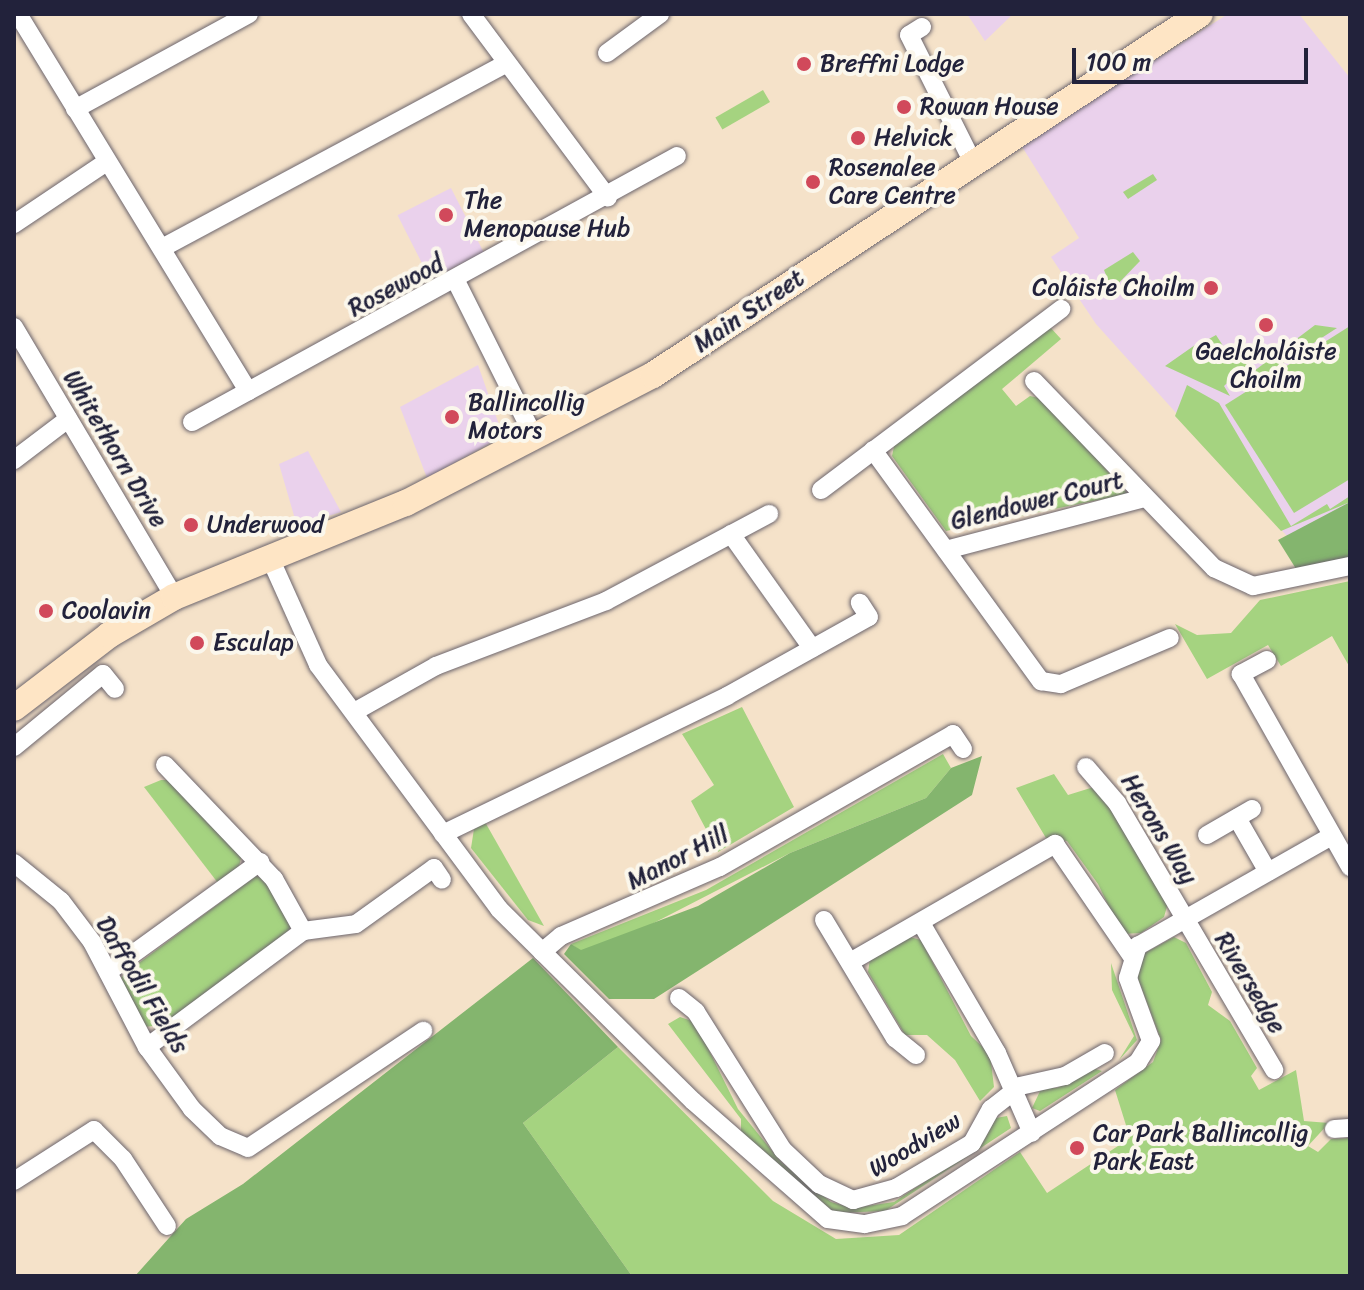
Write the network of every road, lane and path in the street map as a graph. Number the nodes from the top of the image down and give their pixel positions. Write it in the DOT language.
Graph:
graph roads {
  1 [pos="18,14"];
  2 [pos="249,14"];
  3 [pos="471,14"];
  4 [pos="660,14"];
  5 [pos="1200,14"];
  6 [pos="922,27"];
  7 [pos="607,53"];
  8 [pos="507,63"];
  9 [pos="75,109"];
  10 [pos="677,156"];
  11 [pos="971,159"];
  12 [pos="105,163"];
  13 [pos="608,198"];
  14 [pos="14,224"];
  15 [pos="162,248"];
  16 [pos="456,281"];
  17 [pos="1061,309"];
  18 [pos="14,327"];
  19 [pos="1034,381"];
  20 [pos="248,391"];
  21 [pos="68,419"];
  22 [pos="192,422"];
  23 [pos="535,439"];
  24 [pos="873,450"];
  25 [pos="14,460"];
  26 [pos="821,490"];
  27 [pos="1141,499"];
  28 [pos="769,514"];
  29 [pos="731,534"];
  30 [pos="946,550"];
  31 [pos="270,558"];
  32 [pos="1350,566"];
  33 [pos="174,597"];
  34 [pos="860,603"];
  35 [pos="1170,638"];
  36 [pos="812,648"];
  37 [pos="1267,660"];
  38 [pos="115,689"];
  39 [pos="14,708"];
  40 [pos="354,712"];
  41 [pos="14,747"];
  42 [pos="963,749"];
  43 [pos="165,765"];
  44 [pos="1086,767"];
  45 [pos="443,834"];
  46 [pos="1207,835"];
  47 [pos="1332,836"];
  48 [pos="260,862"];
  49 [pos="14,863"];
  50 [pos="1350,867"];
  51 [pos="1268,872"];
  52 [pos="442,880"];
  53 [pos="824,920"];
  54 [pos="1185,921"];
  55 [pos="921,923"];
  56 [pos="303,931"];
  57 [pos="542,952"];
  58 [pos="1131,955"];
  59 [pos="850,962"];
  60 [pos="108,972"];
  61 [pos="679,998"];
  62 [pos="423,1031"];
  63 [pos="147,1047"];
  64 [pos="1105,1053"];
  65 [pos="916,1055"];
  66 [pos="1274,1070"];
  67 [pos="1012,1092"];
  68 [pos="1032,1133"];
  69 [pos="14,1181"];
  70 [pos="167,1226"];
  1 -- 9 [label="street"];
  2 -- 9 [label="street"];
  3 -- 8 [label="street"];
  4 -- 7 [label="street"];
  5 -- 11 [label="main road, Main Street"];
  6 -- 11 [label="street"];
  8 -- 13 [label="street"];
  8 -- 15 [label="street"];
  9 -- 12 [label="street"];
  10 -- 13 [label="street, Rosewood"];
  11 -- 23 [label="main road, Main Street"];
  12 -- 14 [label="street"];
  12 -- 15 [label="street"];
  13 -- 16 [label="street, Rosewood"];
  15 -- 20 [label="street"];
  16 -- 20 [label="street, Rosewood"];
  16 -- 23 [label="street"];
  17 -- 24 [label="street"];
  18 -- 21 [label="street, Whitethorn Drive"];
  19 -- 27 [label="street, Glendower Court"];
  20 -- 22 [label="street, Rosewood"];
  21 -- 25 [label="street"];
  21 -- 33 [label="street, Whitethorn Drive"];
  23 -- 31 [label="main road, Main Street"];
  24 -- 26 [label="street"];
  24 -- 30 [label="street, Glendower Court"];
  27 -- 30 [label="street, Glendower Court"];
  27 -- 32 [label="street, Glendower Court"];
  28 -- 29 [label="street"];
  29 -- 36 [label="street"];
  29 -- 40 [label="street"];
  30 -- 35 [label="street, Glendower Court"];
  31 -- 33 [label="main road, Main Street"];
  31 -- 40 [label="street"];
  33 -- 39 [label="main road, Main Street"];
  34 -- 36 [label="street"];
  36 -- 45 [label="street"];
  37 -- 47 [label="street"];
  38 -- 41 [label="street"];
  40 -- 45 [label="street"];
  42 -- 57 [label="street, Manor Hill"];
  43 -- 48 [label="street"];
  44 -- 54 [label="street, Herons Way"];
  45 -- 57 [label="street"];
  46 -- 51 [label="street"];
  47 -- 50 [label="street"];
  47 -- 51 [label="street"];
  48 -- 56 [label="street"];
  48 -- 60 [label="street"];
  49 -- 60 [label="street, Daffodil Fields"];
  51 -- 54 [label="street"];
  52 -- 56 [label="street"];
  53 -- 59 [label="street"];
  54 -- 58 [label="street"];
  54 -- 66 [label="street, Riversedge"];
  55 -- 58 [label="street"];
  55 -- 59 [label="street"];
  55 -- 67 [label="street"];
  56 -- 63 [label="street"];
  57 -- 68 [label="street"];
  58 -- 68 [label="street"];
  59 -- 65 [label="street"];
  60 -- 63 [label="street, Daffodil Fields"];
  61 -- 67 [label="street, Woodview"];
  62 -- 63 [label="street, Daffodil Fields"];
  64 -- 67 [label="street"];
  67 -- 68 [label="street"];
  69 -- 70 [label="street"];
}
